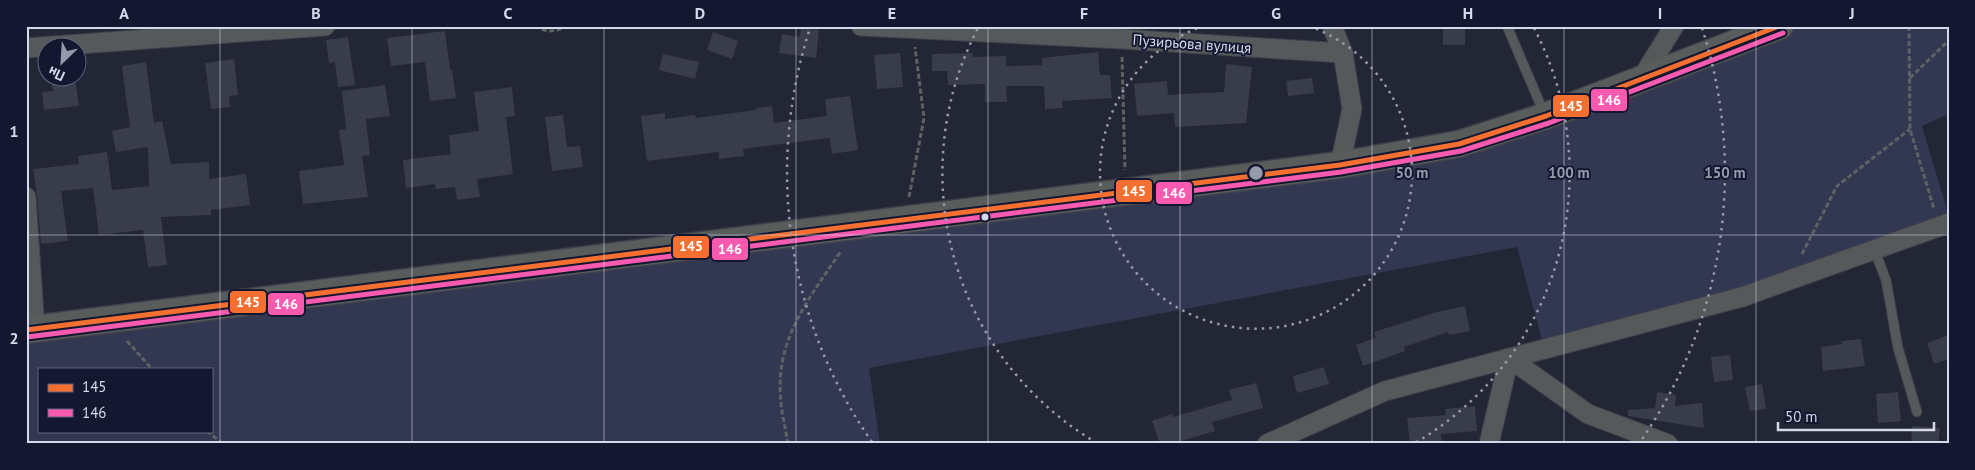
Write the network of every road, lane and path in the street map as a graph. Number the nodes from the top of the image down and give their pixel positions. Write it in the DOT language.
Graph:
graph roads {
  1 [pos="325,26"];
  2 [pos="535,26"];
  3 [pos="567,26"];
  4 [pos="861,26"];
  5 [pos="1332,26"];
  6 [pos="1507,26"];
  7 [pos="1674,26"];
  8 [pos="1780,26"];
  9 [pos="1908,26"];
  10 [pos="865,27"];
  11 [pos="301,28"];
  12 [pos="913,30"];
  13 [pos="1002,30"];
  14 [pos="1122,39"];
  15 [pos="1949,40"];
  16 [pos="26,48"];
  17 [pos="1343,53"];
  18 [pos="1910,78"];
  19 [pos="1640,81"];
  20 [pos="1546,116"];
  21 [pos="1910,129"];
  22 [pos="1340,165"];
  23 [pos="1125,191"];
  24 [pos="26,197"];
  25 [pos="905,220"];
  26 [pos="858,225"];
  27 [pos="1944,225"];
  28 [pos="1874,250"];
  29 [pos="1788,280"];
  30 [pos="106,320"];
  31 [pos="30,329"];
  32 [pos="1509,358"];
  33 [pos="151,368"];
  34 [pos="1917,412"];
  35 [pos="208,432"];
  36 [pos="223,444"];
  37 [pos="788,444"];
  38 [pos="1267,444"];
  39 [pos="1488,444"];
  40 [pos="1668,444"];
  1 -- 11 [label="street"];
  2 -- 3 [label="path"];
  4 -- 10 [label="street, Пузирьова вулиця"];
  5 -- 17 [label="street"];
  6 -- 20 [label="lane"];
  7 -- 19 [label="street"];
  8 -- 19 [label="street"];
  9 -- 18 [label="path"];
  10 -- 12 [label="street, Пузирьова вулиця"];
  11 -- 16 [label="street"];
  12 -- 13 [label="street, Пузирьова вулиця"];
  12 -- 25 [label="path"];
  13 -- 14 [label="street, Пузирьова вулиця"];
  14 -- 17 [label="street, Пузирьова вулиця"];
  14 -- 23 [label="path"];
  15 -- 18 [label="path"];
  17 -- 22 [label="street"];
  18 -- 21 [label="path"];
  19 -- 20 [label="street"];
  20 -- 22 [label="street"];
  21 -- 27 [label="path"];
  21 -- 29 [label="path"];
  22 -- 23 [label="street"];
  23 -- 25 [label="street"];
  24 -- 31 [label="street"];
  25 -- 26 [label="street"];
  26 -- 30 [label="street"];
  26 -- 37 [label="path"];
  27 -- 28 [label="street"];
  28 -- 29 [label="street"];
  28 -- 34 [label="lane"];
  29 -- 32 [label="street"];
  30 -- 31 [label="street"];
  30 -- 33 [label="path"];
  32 -- 38 [label="street"];
  32 -- 39 [label="street"];
  32 -- 40 [label="street"];
  35 -- 36 [label="path"];
}
